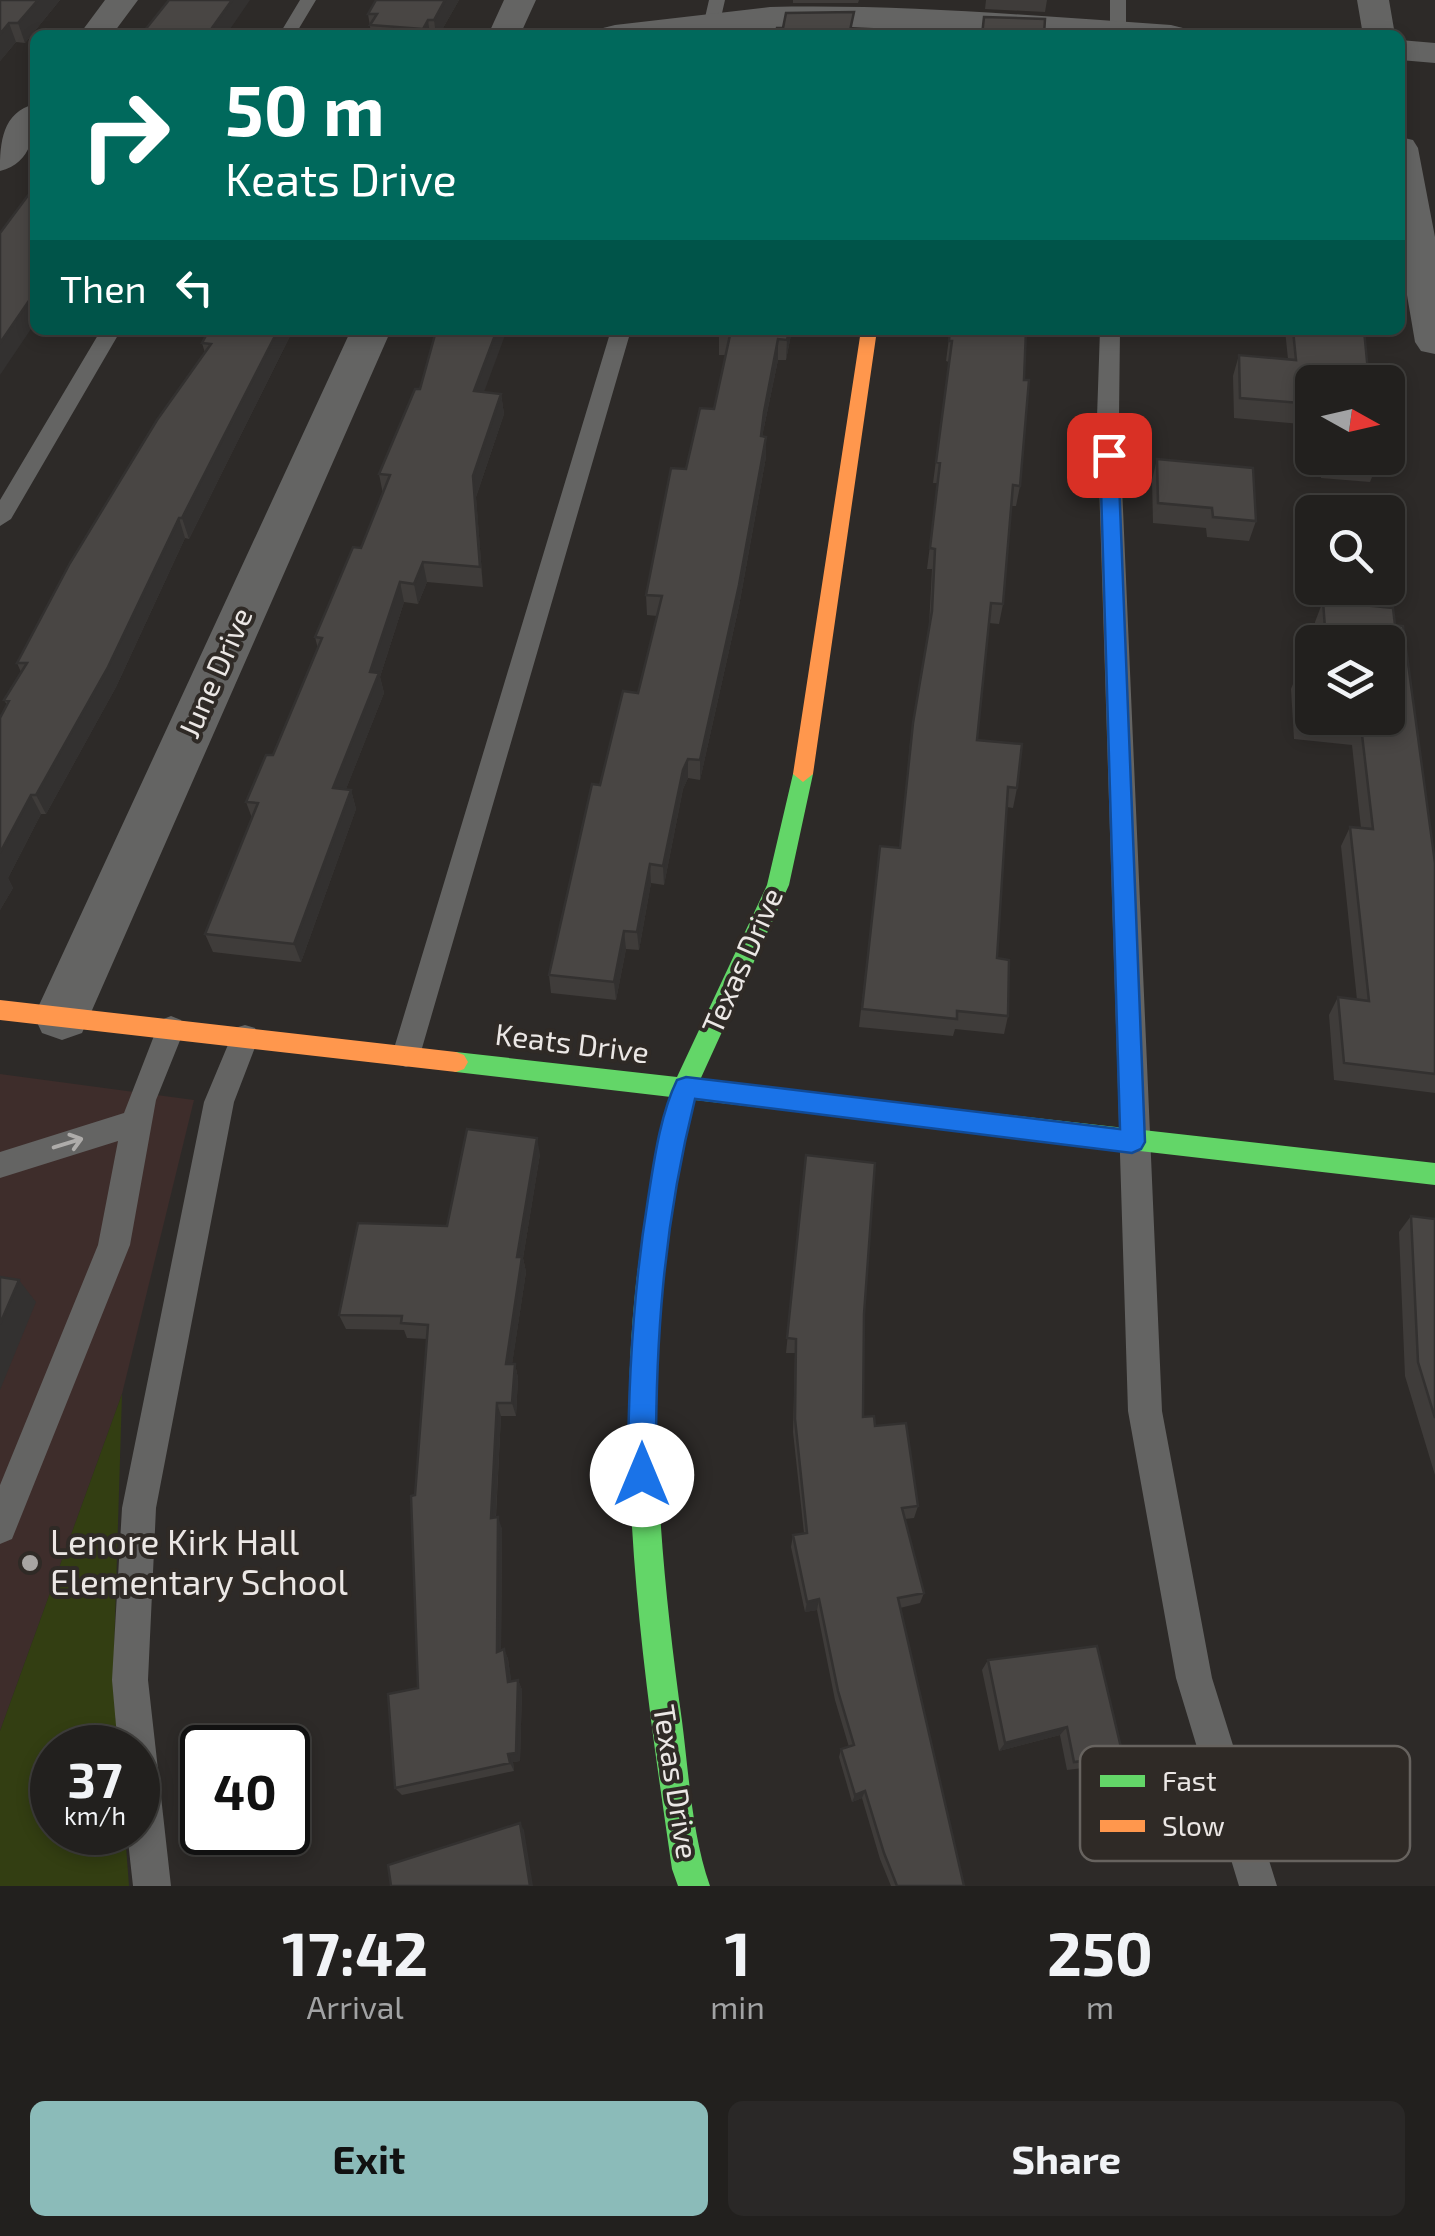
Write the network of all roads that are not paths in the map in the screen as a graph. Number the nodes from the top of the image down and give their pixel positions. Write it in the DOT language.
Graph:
graph roads {
  1 [pos="122,0"];
  2 [pos="308,0"];
  3 [pos="520,0"];
  4 [pos="1373,0"];
  5 [pos="915,18"];
  6 [pos="713,19"];
  7 [pos="1118,22"];
  8 [pos="100,30"];
  9 [pos="290,30"];
  10 [pos="506,30"];
  11 [pos="645,30"];
  12 [pos="1151,30"];
  13 [pos="1378,30"];
  14 [pos="1405,50"];
  15 [pos="1435,52"];
  16 [pos="30,121"];
  17 [pos="30,158"];
  18 [pos="0,162"];
  19 [pos="1405,176"];
  20 [pos="108,335"];
  21 [pos="369,335"];
  22 [pos="620,335"];
  23 [pos="868,335"];
  24 [pos="1110,335"];
  25 [pos="1435,342"];
  26 [pos="0,518"];
  27 [pos="0,1010"];
  28 [pos="62,1016"];
  29 [pos="170,1028"];
  30 [pos="244,1036"];
  31 [pos="406,1055"];
  32 [pos="686,1087"];
  33 [pos="137,1122"];
  34 [pos="1132,1142"];
  35 [pos="0,1165"];
  36 [pos="1435,1174"];
  37 [pos="0,1526"];
  38 [pos="135,1725"];
  39 [pos="1215,1746"];
  40 [pos="149,1855"];
  41 [pos="1250,1861"];
  42 [pos="152,1886"];
  43 [pos="694,1886"];
  44 [pos="1258,1886"];
  1 -- 8 [label="street"];
  2 -- 9 [label="lane"];
  3 -- 10 [label="street"];
  4 -- 13 [label="street"];
  5 -- 6 [label="street"];
  5 -- 7 [label="street"];
  6 -- 11 [label="street"];
  7 -- 12 [label="street"];
  14 -- 15 [label="street"];
  16 -- 18 [label="street"];
  17 -- 18 [label="street"];
  19 -- 25 [label="street"];
  20 -- 26 [label="lane"];
  21 -- 28 [label="street, June Drive"];
  22 -- 31 [label="lane"];
  23 -- 32 [label="street, Texas Drive"];
  24 -- 34 [label="lane"];
  27 -- 28 [label="street, Keats Drive"];
  28 -- 29 [label="street, Keats Drive"];
  29 -- 30 [label="street, Keats Drive"];
  29 -- 33 [label="lane"];
  30 -- 31 [label="street, Keats Drive"];
  30 -- 38 [label="lane"];
  31 -- 32 [label="street, Keats Drive"];
  32 -- 34 [label="street, Keats Drive"];
  32 -- 43 [label="street, Texas Drive"];
  35 -- 33 [label="lane, one-way"];
  33 -- 37 [label="lane"];
  34 -- 36 [label="street, Keats Drive"];
  34 -- 39 [label="lane"];
  40 -- 42 [label="lane"];
  41 -- 44 [label="lane"];
}
